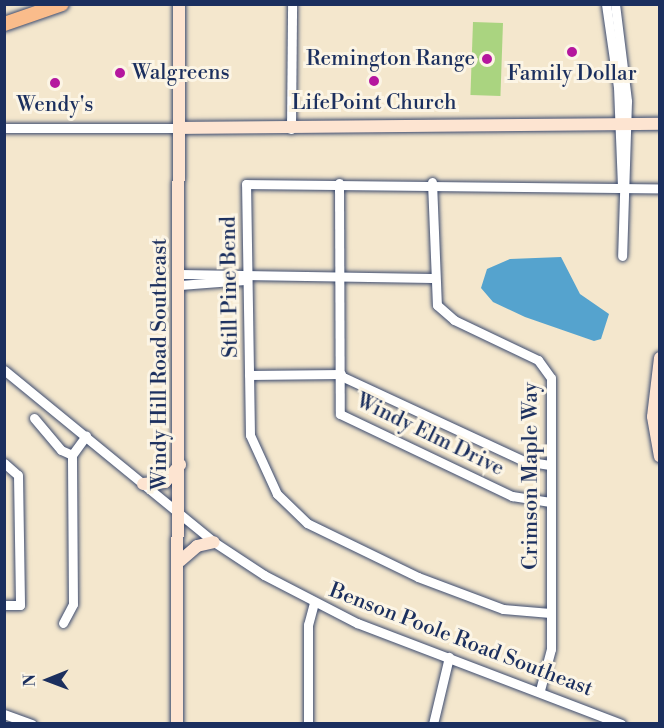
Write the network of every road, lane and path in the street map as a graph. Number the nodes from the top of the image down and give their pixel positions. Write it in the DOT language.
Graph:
graph roads {
  1 [pos="62,4"];
  2 [pos="178,4"];
  3 [pos="292,4"];
  4 [pos="606,4"];
  5 [pos="615,4"];
  6 [pos="4,24"];
  7 [pos="660,124"];
  8 [pos="622,125"];
  9 [pos="4,128"];
  10 [pos="179,128"];
  11 [pos="291,129"];
  12 [pos="432,182"];
  13 [pos="339,183"];
  14 [pos="622,188"];
  15 [pos="660,188"];
  16 [pos="622,256"];
  17 [pos="432,278"];
  18 [pos="247,279"];
  19 [pos="340,279"];
  20 [pos="180,280"];
  21 [pos="660,358"];
  22 [pos="4,370"];
  23 [pos="249,375"];
  24 [pos="341,375"];
  25 [pos="657,396"];
  26 [pos="34,418"];
  27 [pos="86,436"];
  28 [pos="72,455"];
  29 [pos="660,456"];
  30 [pos="4,463"];
  31 [pos="180,465"];
  32 [pos="550,465"];
  33 [pos="143,484"];
  34 [pos="549,502"];
  35 [pos="181,515"];
  36 [pos="214,542"];
  37 [pos="180,561"];
  38 [pos="314,602"];
  39 [pos="4,605"];
  40 [pos="550,613"];
  41 [pos="63,623"];
  42 [pos="449,657"];
  43 [pos="540,690"];
  44 [pos="4,714"];
  45 [pos="32,723"];
  46 [pos="177,723"];
  47 [pos="309,723"];
  48 [pos="433,723"];
  49 [pos="621,723"];
  1 -- 6 [label="main road"];
  2 -- 10 [label="main road, Windy Hill Road Southeast"];
  3 -- 11 [label="street"];
  4 -- 8 [label="street"];
  5 -- 8 [label="street"];
  7 -- 8 [label="main road"];
  8 -- 11 [label="main road"];
  8 -- 14 [label="street"];
  9 -- 10 [label="street"];
  10 -- 11 [label="main road"];
  10 -- 20 [label="main road, Windy Hill Road Southeast"];
  12 -- 13 [label="street, Still Pine Bend"];
  12 -- 14 [label="street, Still Pine Bend"];
  12 -- 17 [label="street, Crimson Maple Way"];
  13 -- 18 [label="street, Still Pine Bend"];
  13 -- 19 [label="street, Windy Elm Drive"];
  14 -- 15 [label="street, Still Pine Bend"];
  14 -- 16 [label="street"];
  17 -- 19 [label="street"];
  17 -- 32 [label="street, Crimson Maple Way"];
  18 -- 19 [label="street"];
  18 -- 20 [label="street"];
  18 -- 23 [label="street, Still Pine Bend"];
  19 -- 24 [label="street, Windy Elm Drive"];
  20 -- 31 [label="main road, Windy Hill Road Southeast"];
  21 -- 25 [label="main road"];
  22 -- 27 [label="street, Benson Poole Road Southeast"];
  23 -- 24 [label="street"];
  23 -- 40 [label="street, Still Pine Bend"];
  24 -- 32 [label="street"];
  24 -- 34 [label="street, Windy Elm Drive"];
  25 -- 29 [label="main road"];
  26 -- 28 [label="street"];
  27 -- 28 [label="street"];
  27 -- 33 [label="street, Benson Poole Road Southeast"];
  28 -- 41 [label="street"];
  30 -- 39 [label="street"];
  31 -- 33 [label="main road"];
  31 -- 35 [label="main road, Windy Hill Road Southeast"];
  32 -- 34 [label="street, Crimson Maple Way"];
  33 -- 35 [label="street, Benson Poole Road Southeast"];
  34 -- 40 [label="street, Crimson Maple Way"];
  35 -- 36 [label="street, Benson Poole Road Southeast"];
  35 -- 37 [label="main road, Windy Hill Road Southeast"];
  36 -- 37 [label="main road"];
  36 -- 38 [label="street, Benson Poole Road Southeast"];
  37 -- 46 [label="main road, Windy Hill Road Southeast"];
  38 -- 42 [label="street, Benson Poole Road Southeast"];
  38 -- 47 [label="street"];
  40 -- 43 [label="street, Crimson Maple Way"];
  42 -- 43 [label="street, Benson Poole Road Southeast"];
  42 -- 48 [label="street"];
  43 -- 49 [label="street, Benson Poole Road Southeast"];
  44 -- 45 [label="street"];
}
